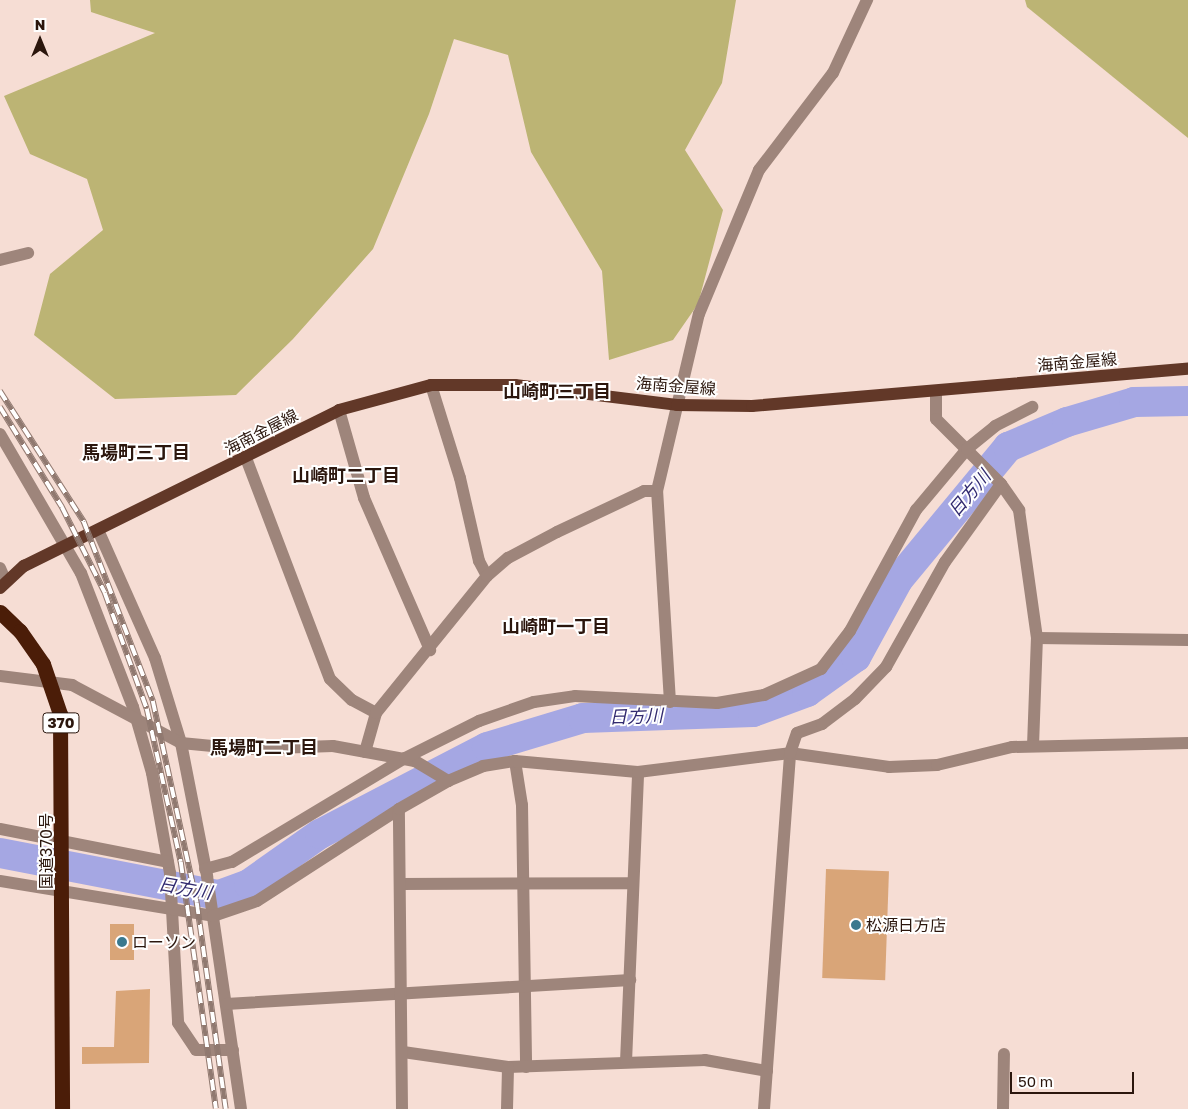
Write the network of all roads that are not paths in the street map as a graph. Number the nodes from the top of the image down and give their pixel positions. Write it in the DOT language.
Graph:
graph roads {
  1 [pos="867,0"];
  2 [pos="28,253"];
  3 [pos="0,260"];
  4 [pos="1188,369"];
  5 [pos="431,385"];
  6 [pos="936,393"];
  7 [pos="677,405"];
  8 [pos="1032,407"];
  9 [pos="340,410"];
  10 [pos="0,434"];
  11 [pos="969,452"];
  12 [pos="246,458"];
  13 [pos="999,482"];
  14 [pos="657,491"];
  15 [pos="98,530"];
  16 [pos="68,545"];
  17 [pos="487,576"];
  18 [pos="2,579"];
  19 [pos="0,612"];
  20 [pos="1037,638"];
  21 [pos="1188,640"];
  22 [pos="430,650"];
  23 [pos="0,676"];
  24 [pos="51,681"];
  25 [pos="670,702"];
  26 [pos="376,713"];
  27 [pos="137,720"];
  28 [pos="181,743"];
  29 [pos="1188,743"];
  30 [pos="1033,746"];
  31 [pos="365,752"];
  32 [pos="790,753"];
  33 [pos="410,760"];
  34 [pos="516,761"];
  35 [pos="638,772"];
  36 [pos="445,778"];
  37 [pos="399,809"];
  38 [pos="0,829"];
  39 [pos="63,847"];
  40 [pos="169,868"];
  41 [pos="206,873"];
  42 [pos="0,881"];
  43 [pos="634,883"];
  44 [pos="63,884"];
  45 [pos="400,884"];
  46 [pos="521,884"];
  47 [pos="174,909"];
  48 [pos="212,912"];
  49 [pos="630,980"];
  50 [pos="524,988"];
  51 [pos="400,992"];
  52 [pos="226,1004"];
  53 [pos="233,1050"];
  54 [pos="403,1052"];
  55 [pos="1004,1054"];
  56 [pos="626,1062"];
  57 [pos="508,1067"];
  58 [pos="526,1067"];
  59 [pos="767,1072"];
  60 [pos="62,1109"];
  61 [pos="242,1109"];
  62 [pos="402,1109"];
  63 [pos="507,1109"];
  64 [pos="764,1109"];
  65 [pos="1003,1109"];
  1 -- 7 [label="street"];
  2 -- 3 [label="street"];
  4 -- 6 [label="main road, 海南金屋線"];
  5 -- 7 [label="main road, 海南金屋線"];
  5 -- 9 [label="main road, 海南金屋線"];
  5 -- 17 [label="street"];
  6 -- 7 [label="main road, 海南金屋線"];
  6 -- 11 [label="street"];
  7 -- 14 [label="street"];
  8 -- 11 [label="street"];
  9 -- 12 [label="main road, 海南金屋線"];
  9 -- 22 [label="street"];
  10 -- 16 [label="street"];
  11 -- 13 [label="street"];
  11 -- 25 [label="street"];
  12 -- 15 [label="main road, 海南金屋線"];
  12 -- 26 [label="street"];
  13 -- 20 [label="street"];
  13 -- 32 [label="street"];
  14 -- 17 [label="street"];
  14 -- 25 [label="street"];
  15 -- 16 [label="main road, 海南金屋線"];
  15 -- 28 [label="street"];
  16 -- 18 [label="main road, 海南金屋線"];
  16 -- 27 [label="street"];
  17 -- 22 [label="street"];
  19 -- 24 [label="highway, 国道370号 / 370"];
  20 -- 21 [label="street"];
  20 -- 30 [label="street"];
  22 -- 26 [label="street"];
  23 -- 24 [label="street"];
  24 -- 27 [label="street"];
  24 -- 39 [label="highway, 国道370号 / 370"];
  25 -- 33 [label="street"];
  26 -- 31 [label="street"];
  27 -- 28 [label="street"];
  27 -- 40 [label="street"];
  28 -- 31 [label="street"];
  28 -- 41 [label="street"];
  29 -- 30 [label="street"];
  30 -- 32 [label="street"];
  31 -- 33 [label="street"];
  32 -- 35 [label="street"];
  32 -- 59 [label="street"];
  33 -- 36 [label="street"];
  33 -- 41 [label="street"];
  34 -- 35 [label="street"];
  34 -- 36 [label="street"];
  34 -- 46 [label="street"];
  35 -- 43 [label="street"];
  36 -- 37 [label="street"];
  37 -- 45 [label="street"];
  37 -- 48 [label="street"];
  38 -- 39 [label="street"];
  39 -- 40 [label="street"];
  39 -- 44 [label="highway, 国道370号 / 370"];
  40 -- 47 [label="street"];
  41 -- 48 [label="street"];
  42 -- 44 [label="street"];
  43 -- 46 [label="street"];
  43 -- 49 [label="street"];
  44 -- 47 [label="street"];
  44 -- 60 [label="highway, 国道370号 / 370"];
  45 -- 46 [label="street"];
  45 -- 51 [label="street"];
  46 -- 50 [label="street"];
  47 -- 48 [label="street"];
  47 -- 53 [label="street"];
  48 -- 52 [label="street"];
  49 -- 50 [label="street"];
  49 -- 56 [label="street"];
  50 -- 51 [label="street"];
  50 -- 58 [label="street"];
  51 -- 52 [label="street"];
  51 -- 54 [label="street"];
  52 -- 53 [label="street"];
  53 -- 61 [label="street"];
  54 -- 57 [label="street"];
  54 -- 62 [label="street"];
  55 -- 65 [label="street"];
  56 -- 58 [label="street"];
  56 -- 59 [label="street"];
  57 -- 58 [label="street"];
  57 -- 63 [label="street"];
  59 -- 64 [label="street"];
}
